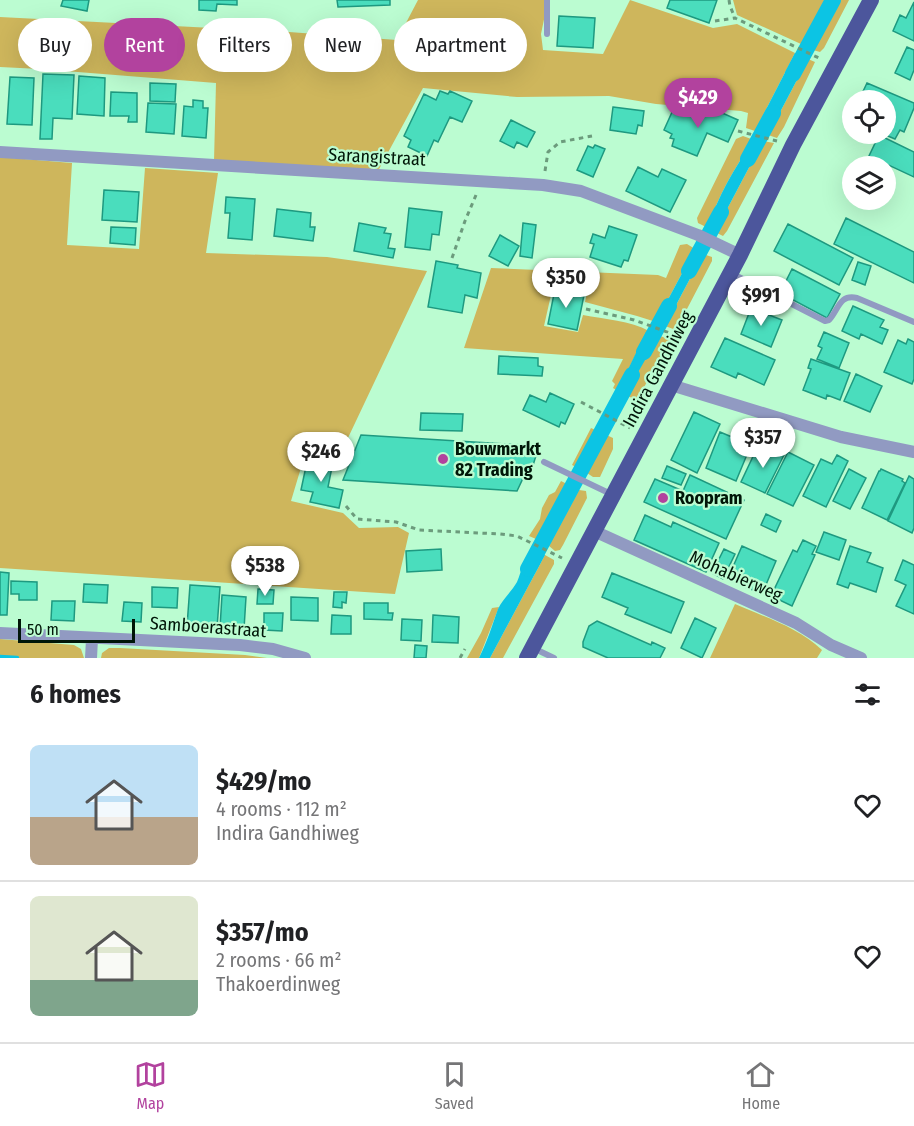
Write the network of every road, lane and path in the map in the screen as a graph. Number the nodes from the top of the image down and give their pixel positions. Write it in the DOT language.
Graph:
graph roads {
  1 [pos="547,0"];
  2 [pos="729,0"];
  3 [pos="871,0"];
  4 [pos="735,18"];
  5 [pos="715,21"];
  6 [pos="547,34"];
  7 [pos="836,67"];
  8 [pos="738,131"];
  9 [pos="592,136"];
  10 [pos="793,145"];
  11 [pos="0,152"];
  12 [pos="478,181"];
  13 [pos="543,185"];
  14 [pos="732,251"];
  15 [pos="452,258"];
  16 [pos="730,273"];
  17 [pos="586,309"];
  18 [pos="914,322"];
  19 [pos="694,342"];
  20 [pos="671,385"];
  21 [pos="581,402"];
  22 [pos="645,435"];
  23 [pos="914,452"];
  24 [pos="544,462"];
  25 [pos="613,496"];
  26 [pos="346,506"];
  27 [pos="594,531"];
  28 [pos="576,566"];
  29 [pos="0,633"];
  30 [pos="92,639"];
  31 [pos="465,649"];
  32 [pos="529,653"];
  33 [pos="91,658"];
  34 [pos="305,658"];
  35 [pos="460,658"];
  36 [pos="554,658"];
  37 [pos="861,658"];
  1 -- 6 [label="lane"];
  2 -- 4 [label="path"];
  3 -- 7 [label="main road, Indira Gandhiweg"];
  4 -- 5 [label="path"];
  4 -- 7 [label="path"];
  7 -- 10 [label="main road, Indira Gandhiweg"];
  8 -- 10 [label="path"];
  9 -- 13 [label="path"];
  10 -- 14 [label="main road, Indira Gandhiweg"];
  11 -- 12 [label="street, Sarangistraat"];
  12 -- 13 [label="street, Sarangistraat"];
  12 -- 15 [label="path"];
  13 -- 14 [label="street, Sarangistraat"];
  14 -- 16 [label="main road, Indira Gandhiweg"];
  16 -- 18 [label="lane"];
  16 -- 19 [label="main road, Indira Gandhiweg"];
  17 -- 19 [label="path"];
  19 -- 20 [label="main road, Indira Gandhiweg"];
  20 -- 22 [label="main road, Indira Gandhiweg"];
  20 -- 23 [label="street"];
  21 -- 22 [label="path"];
  22 -- 25 [label="main road, Indira Gandhiweg"];
  24 -- 25 [label="lane"];
  25 -- 27 [label="main road, Indira Gandhiweg"];
  26 -- 28 [label="path"];
  27 -- 28 [label="main road, Indira Gandhiweg"];
  27 -- 37 [label="street, Mohabierweg"];
  28 -- 32 [label="main road, Indira Gandhiweg"];
  29 -- 30 [label="street, Samboerastraat"];
  30 -- 33 [label="street"];
  30 -- 34 [label="street, Samboerastraat"];
  31 -- 35 [label="path"];
  32 -- 36 [label="lane"];
}
